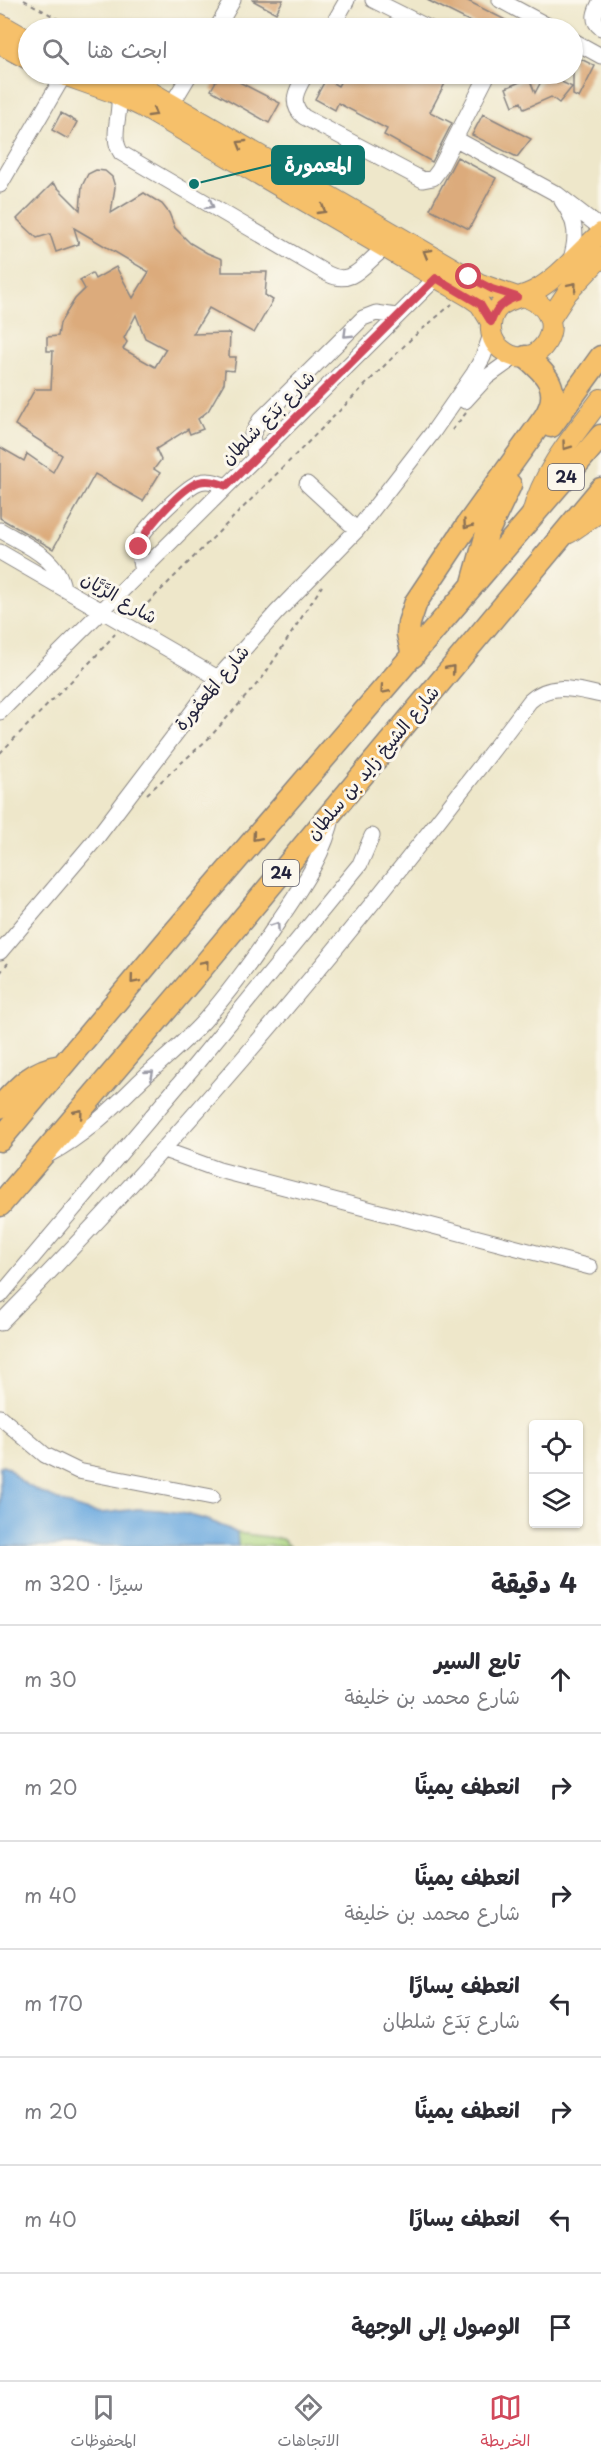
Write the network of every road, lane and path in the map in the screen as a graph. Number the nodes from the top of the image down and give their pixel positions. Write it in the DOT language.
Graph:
graph roads {
  1 [pos="24,0"];
  2 [pos="233,0"];
  3 [pos="373,0"];
  4 [pos="500,0"];
  5 [pos="601,0"];
  6 [pos="344,1"];
  7 [pos="56,18"];
  8 [pos="223,18"];
  9 [pos="336,18"];
  10 [pos="409,18"];
  11 [pos="533,18"];
  12 [pos="0,24"];
  13 [pos="601,28"];
  14 [pos="18,34"];
  15 [pos="0,44"];
  16 [pos="583,46"];
  17 [pos="18,54"];
  18 [pos="601,56"];
  19 [pos="56,84"];
  20 [pos="89,84"];
  21 [pos="131,84"];
  22 [pos="184,84"];
  23 [pos="301,84"];
  24 [pos="483,84"];
  25 [pos="119,95"];
  26 [pos="172,104"];
  27 [pos="456,139"];
  28 [pos="0,185"];
  29 [pos="557,194"];
  30 [pos="601,228"];
  31 [pos="601,233"];
  32 [pos="387,247"];
  33 [pos="598,258"];
  34 [pos="570,262"];
  35 [pos="436,278"];
  36 [pos="520,296"];
  37 [pos="457,300"];
  38 [pos="397,316"];
  39 [pos="550,319"];
  40 [pos="491,328"];
  41 [pos="520,357"];
  42 [pos="601,357"];
  43 [pos="601,399"];
  44 [pos="473,407"];
  45 [pos="433,432"];
  46 [pos="449,433"];
  47 [pos="601,436"];
  48 [pos="255,458"];
  49 [pos="307,484"];
  50 [pos="227,486"];
  51 [pos="601,489"];
  52 [pos="601,511"];
  53 [pos="532,518"];
  54 [pos="0,530"];
  55 [pos="357,530"];
  56 [pos="558,539"];
  57 [pos="0,552"];
  58 [pos="142,572"];
  59 [pos="324,582"];
  60 [pos="473,586"];
  61 [pos="63,588"];
  62 [pos="102,611"];
  63 [pos="128,616"];
  64 [pos="117,631"];
  65 [pos="413,656"];
  66 [pos="218,678"];
  67 [pos="601,695"];
  68 [pos="0,712"];
  69 [pos="0,753"];
  70 [pos="145,796"];
  71 [pos="333,811"];
  72 [pos="372,836"];
  73 [pos="7,954"];
  74 [pos="0,973"];
  75 [pos="61,1066"];
  76 [pos="0,1107"];
  77 [pos="0,1140"];
  78 [pos="164,1150"];
  79 [pos="38,1161"];
  80 [pos="0,1205"];
  81 [pos="590,1267"];
  82 [pos="0,1296"];
  83 [pos="0,1323"];
  84 [pos="0,1417"];
  85 [pos="212,1497"];
  1 -- 7 [label="path"];
  2 -- 8 [label="street"];
  3 -- 10 [label="street"];
  4 -- 11 [label="street"];
  5 -- 13 [label="street"];
  6 -- 9 [label="street"];
  12 -- 14 [label="main road"];
  15 -- 17 [label="main road"];
  16 -- 18 [label="street"];
  19 -- 28 [label="street"];
  20 -- 25 [label="main road"];
  21 -- 26 [label="main road"];
  22 -- 26 [label="street"];
  23 -- 27 [label="street"];
  24 -- 27 [label="street"];
  25 -- 32 [label="main road, one-way"];
  25 -- 32 [label="street, one-way"];
  36 -- 26 [label="main road, one-way"];
  27 -- 29 [label="street"];
  29 -- 30 [label="street"];
  29 -- 34 [label="street"];
  31 -- 34 [label="main road"];
  32 -- 35 [label="main road"];
  39 -- 33 [label="main road, one-way"];
  34 -- 36 [label="main road"];
  35 -- 38 [label="street, شارع بَدَع سُلطان"];
  35 -- 40 [label="main road"];
  36 -- 39 [label="main road"];
  36 -- 40 [label="main road"];
  37 -- 63 [label="path"];
  38 -- 48 [label="street, شارع بَدَع سُلطان"];
  38 -- 48 [label="street, one-way"];
  39 -- 41 [label="main road"];
  40 -- 41 [label="main road"];
  40 -- 45 [label="street, شارع المَعمُورة"];
  41 -- 45 [label="street, شارع المَعمُورة"];
  41 -- 65 [label="highway, one-way"];
  42 -- 60 [label="highway"];
  43 -- 53 [label="main road, one-way"];
  44 -- 46 [label="path"];
  45 -- 55 [label="street, شارع المَعمُورة"];
  47 -- 53 [label="highway, 24"];
  48 -- 50 [label="street, شارع بَدَع سُلطان"];
  49 -- 55 [label="street"];
  50 -- 58 [label="street, شارع بَدَع سُلطان"];
  50 -- 58 [label="street"];
  51 -- 56 [label="highway, شارع الشيخ زايد بن سلطان / 24"];
  52 -- 56 [label="main road, شارع الشيخ زايد بن سلطان"];
  53 -- 60 [label="highway, 24"];
  54 -- 61 [label="street"];
  55 -- 66 [label="street, شارع المَعمُورة"];
  71 -- 56 [label="highway, شارع الشيخ زايد بن سلطان / 24, one-way"];
  57 -- 61 [label="street, شارع الرَّيَّان"];
  58 -- 62 [label="street, شارع بَدَع سُلطان"];
  59 -- 70 [label="path"];
  60 -- 65 [label="highway, 24"];
  61 -- 62 [label="street, شارع الرَّيَّان"];
  62 -- 66 [label="street, شارع الرَّيَّان"];
  62 -- 68 [label="street, شارع بَدَع سُلطان"];
  64 -- 69 [label="path"];
  65 -- 75 [label="highway, 24, one-way"];
  66 -- 73 [label="street, شارع المَعمُورة"];
  67 -- 78 [label="street"];
  79 -- 71 [label="highway, شارع الشيخ زايد بن سلطان / 24, one-way"];
  79 -- 71 [label="street, one-way"];
  72 -- 82 [label="street"];
  73 -- 74 [label="path"];
  75 -- 76 [label="highway"];
  75 -- 77 [label="highway, 24"];
  78 -- 81 [label="street"];
  78 -- 83 [label="street"];
  79 -- 80 [label="highway, شارع الشيخ زايد بن سلطان / 24"];
  84 -- 85 [label="street"];
}
